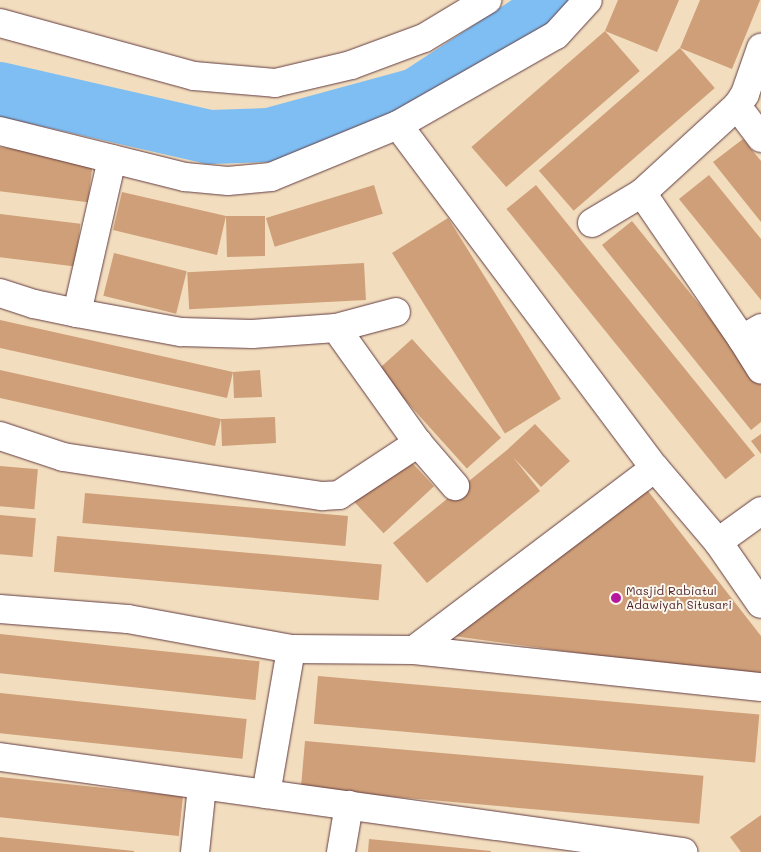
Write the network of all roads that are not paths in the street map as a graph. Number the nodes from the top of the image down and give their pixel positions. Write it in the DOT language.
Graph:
graph roads {
  1 [pos="487,0"];
  2 [pos="588,0"];
  3 [pos="0,24"];
  4 [pos="761,48"];
  5 [pos="747,99"];
  6 [pos="398,125"];
  7 [pos="0,131"];
  8 [pos="761,138"];
  9 [pos="112,159"];
  10 [pos="642,193"];
  11 [pos="592,223"];
  12 [pos="0,293"];
  13 [pos="396,312"];
  14 [pos="76,313"];
  15 [pos="336,328"];
  16 [pos="752,333"];
  17 [pos="761,369"];
  18 [pos="0,436"];
  19 [pos="418,442"];
  20 [pos="655,468"];
  21 [pos="455,486"];
  22 [pos="761,511"];
  23 [pos="718,542"];
  24 [pos="761,604"];
  25 [pos="0,609"];
  26 [pos="291,650"];
  27 [pos="414,650"];
  28 [pos="761,687"];
  29 [pos="0,757"];
  30 [pos="202,786"];
  31 [pos="266,794"];
  32 [pos="349,805"];
  33 [pos="195,852"];
  34 [pos="341,852"];
  35 [pos="683,852"];
  1 -- 3 [label="street"];
  2 -- 6 [label="street"];
  4 -- 5 [label="street"];
  5 -- 8 [label="street"];
  5 -- 10 [label="street"];
  6 -- 9 [label="street"];
  6 -- 20 [label="street"];
  7 -- 9 [label="street"];
  9 -- 14 [label="street"];
  10 -- 11 [label="street"];
  10 -- 16 [label="street"];
  12 -- 14 [label="street"];
  13 -- 15 [label="street"];
  14 -- 15 [label="street"];
  15 -- 19 [label="street"];
  16 -- 17 [label="street"];
  18 -- 19 [label="street"];
  19 -- 21 [label="street"];
  20 -- 23 [label="street"];
  20 -- 27 [label="street"];
  22 -- 23 [label="street"];
  23 -- 24 [label="street"];
  25 -- 26 [label="street"];
  26 -- 27 [label="street"];
  26 -- 31 [label="street"];
  27 -- 28 [label="street"];
  29 -- 30 [label="street"];
  30 -- 31 [label="street"];
  30 -- 33 [label="street"];
  31 -- 32 [label="street"];
  32 -- 34 [label="street"];
  32 -- 35 [label="street"];
}
